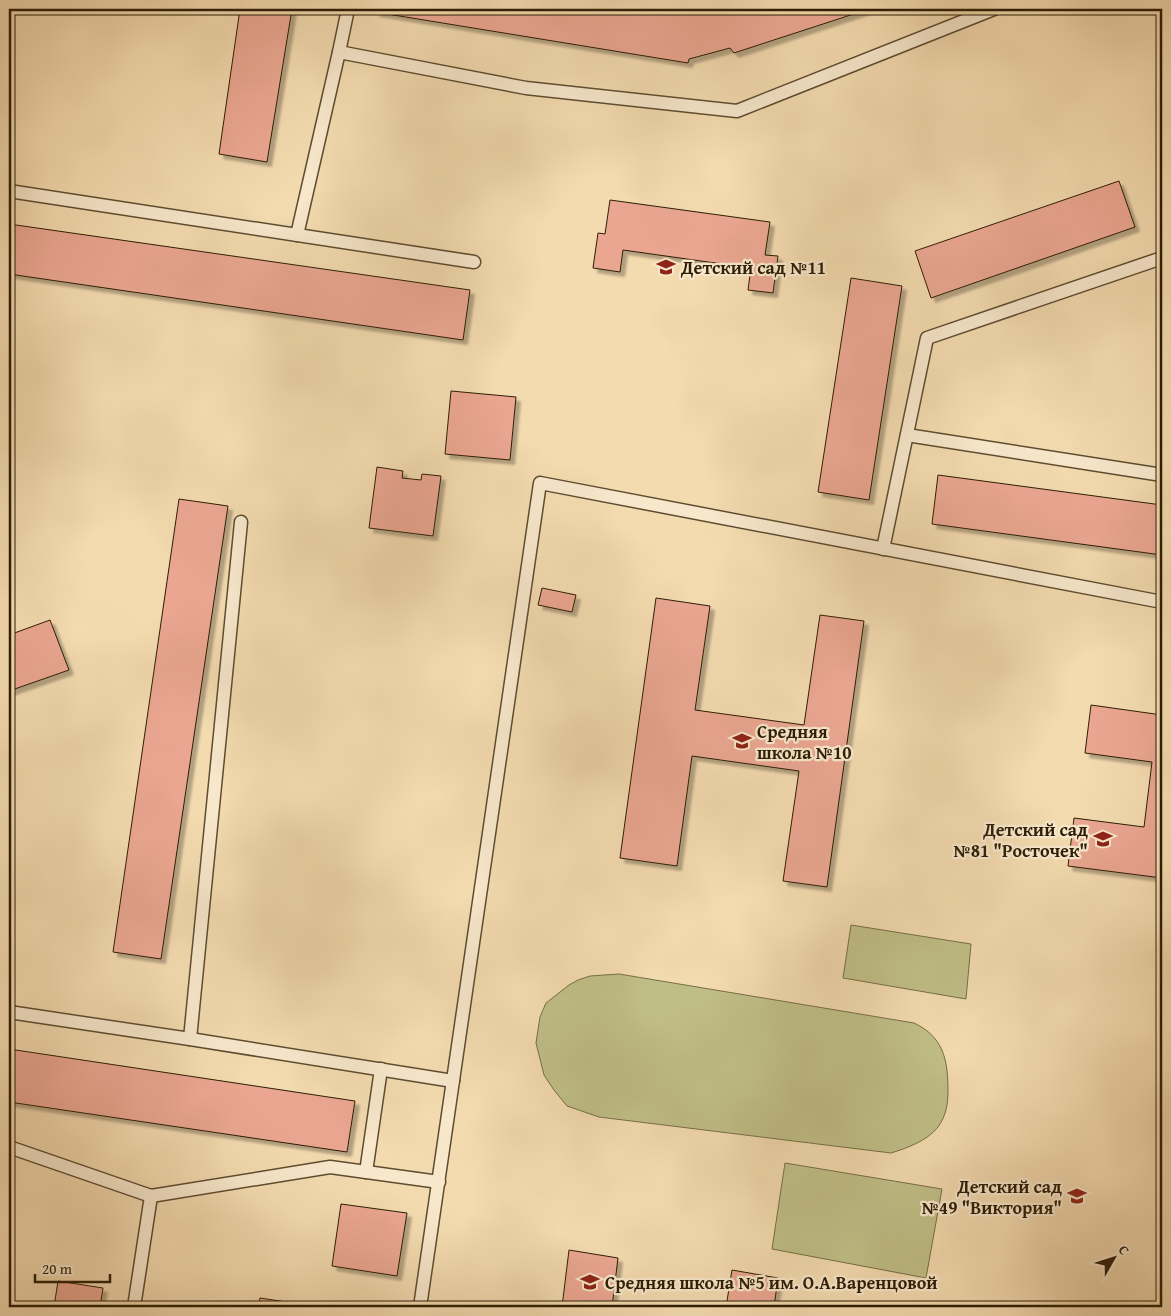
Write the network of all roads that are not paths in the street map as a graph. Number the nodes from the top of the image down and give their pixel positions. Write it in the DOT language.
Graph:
graph roads {
  1 [pos="348,9"];
  2 [pos="994,9"];
  3 [pos="339,52"];
  4 [pos="9,191"];
  5 [pos="297,235"];
  6 [pos="1162,258"];
  7 [pos="474,262"];
  8 [pos="907,435"];
  9 [pos="1162,475"];
  10 [pos="241,522"];
  11 [pos="883,549"];
  12 [pos="1162,602"];
  13 [pos="9,1012"];
  14 [pos="190,1039"];
  15 [pos="381,1069"];
  16 [pos="454,1081"];
  17 [pos="9,1147"];
  18 [pos="366,1172"];
  19 [pos="439,1182"];
  20 [pos="151,1196"];
  21 [pos="134,1307"];
  22 [pos="420,1307"];
  1 -- 3 [label="lane"];
  2 -- 3 [label="lane"];
  3 -- 5 [label="lane"];
  4 -- 5 [label="lane"];
  5 -- 7 [label="lane"];
  6 -- 8 [label="lane"];
  8 -- 9 [label="lane"];
  8 -- 11 [label="lane"];
  10 -- 14 [label="lane"];
  11 -- 12 [label="lane"];
  11 -- 16 [label="lane"];
  13 -- 14 [label="lane"];
  14 -- 15 [label="lane"];
  15 -- 16 [label="lane"];
  15 -- 18 [label="lane"];
  16 -- 19 [label="lane"];
  17 -- 20 [label="lane"];
  18 -- 19 [label="lane"];
  18 -- 20 [label="lane"];
  19 -- 22 [label="lane"];
  20 -- 21 [label="lane"];
}
